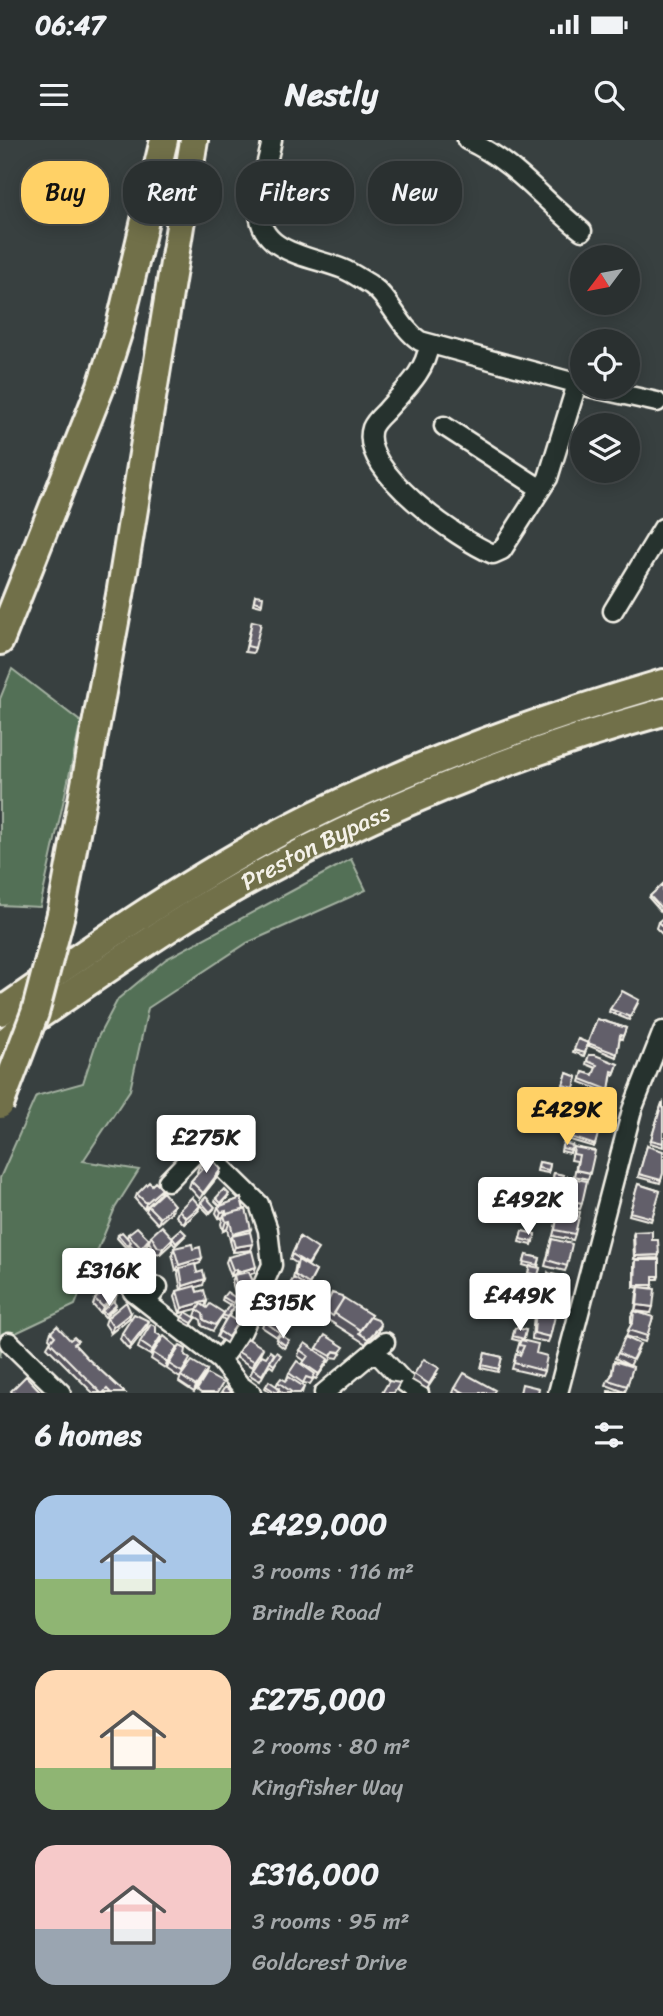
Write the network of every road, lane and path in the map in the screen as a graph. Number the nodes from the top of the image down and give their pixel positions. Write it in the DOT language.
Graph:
graph roads {
  1 [pos="164,140"];
  2 [pos="194,140"];
  3 [pos="272,140"];
  4 [pos="467,140"];
  5 [pos="582,231"];
  6 [pos="429,345"];
  7 [pos="570,382"];
  8 [pos="640,398"];
  9 [pos="578,399"];
  10 [pos="657,402"];
  11 [pos="444,426"];
  12 [pos="541,489"];
  13 [pos="663,528"];
  14 [pos="613,611"];
  15 [pos="0,641"];
  16 [pos="663,683"];
  17 [pos="663,712"];
  18 [pos="0,1012"];
  19 [pos="663,1031"];
  20 [pos="0,1046"];
  21 [pos="0,1105"];
  22 [pos="168,1181"];
  23 [pos="146,1293"];
  24 [pos="9,1342"];
  25 [pos="220,1360"];
  26 [pos="61,1393"];
  27 [pos="251,1393"];
  28 [pos="324,1393"];
  29 [pos="419,1393"];
  30 [pos="558,1393"];
  1 -- 15 [label="highway"];
  2 -- 21 [label="highway, bridge"];
  3 -- 6 [label="street"];
  4 -- 5 [label="street"];
  6 -- 7 [label="street"];
  6 -- 12 [label="street"];
  8 -- 10 [label="street"];
  9 -- 12 [label="street"];
  11 -- 12 [label="street"];
  13 -- 14 [label="street"];
  16 -- 18 [label="highway, Preston Bypass"];
  17 -- 20 [label="highway, Preston Bypass"];
  19 -- 30 [label="street"];
  22 -- 25 [label="street"];
  23 -- 25 [label="street"];
  24 -- 26 [label="street"];
  25 -- 27 [label="street"];
  28 -- 29 [label="street"];
}
